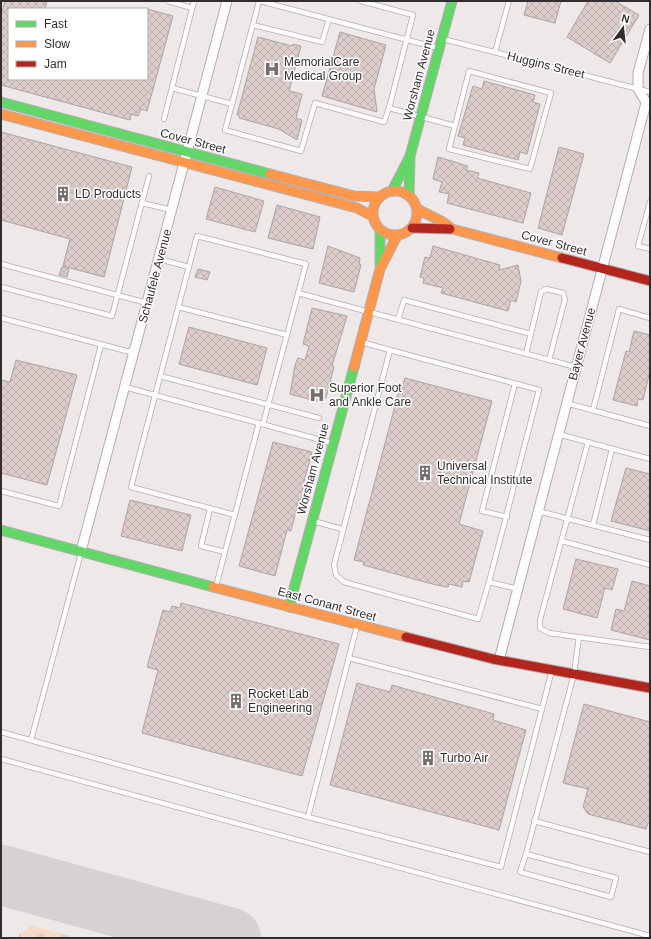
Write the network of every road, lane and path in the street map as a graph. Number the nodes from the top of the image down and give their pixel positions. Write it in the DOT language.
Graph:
graph roads {
  1 [pos="168,1"];
  2 [pos="194,1"];
  3 [pos="227,1"];
  4 [pos="260,1"];
  5 [pos="361,1"];
  6 [pos="452,1"];
  7 [pos="509,1"];
  8 [pos="192,8"];
  9 [pos="329,19"];
  10 [pos="253,25"];
  11 [pos="650,29"];
  12 [pos="442,38"];
  13 [pos="407,39"];
  14 [pos="439,48"];
  15 [pos="496,52"];
  16 [pos="172,88"];
  17 [pos="638,89"];
  18 [pos="650,92"];
  19 [pos="201,97"];
  20 [pos="1,102"];
  21 [pos="232,104"];
  22 [pos="389,108"];
  23 [pos="1,114"];
  24 [pos="421,117"];
  25 [pos="164,119"];
  26 [pos="455,126"];
  27 [pos="187,152"];
  28 [pos="410,156"];
  29 [pos="184,163"];
  30 [pos="149,176"];
  31 [pos="392,191"];
  32 [pos="410,196"];
  33 [pos="379,197"];
  34 [pos="650,202"];
  35 [pos="142,203"];
  36 [pos="417,209"];
  37 [pos="172,210"];
  38 [pos="372,216"];
  39 [pos="412,228"];
  40 [pos="452,229"];
  41 [pos="380,231"];
  42 [pos="397,236"];
  43 [pos="650,249"];
  44 [pos="159,259"];
  45 [pos="1,264"];
  46 [pos="189,267"];
  47 [pos="603,268"];
  48 [pos="380,269"];
  49 [pos="650,281"];
  50 [pos="1,287"];
  51 [pos="298,293"];
  52 [pos="118,295"];
  53 [pos="147,303"];
  54 [pos="178,307"];
  55 [pos="368,312"];
  56 [pos="1,318"];
  57 [pos="650,318"];
  58 [pos="398,320"];
  59 [pos="531,334"];
  60 [pos="287,335"];
  61 [pos="360,342"];
  62 [pos="101,345"];
  63 [pos="390,350"];
  64 [pos="134,354"];
  65 [pos="526,354"];
  66 [pos="549,360"];
  67 [pos="576,367"];
  68 [pos="160,376"];
  69 [pos="515,384"];
  70 [pos="125,387"];
  71 [pos="155,395"];
  72 [pos="566,403"];
  73 [pos="268,405"];
  74 [pos="593,410"];
  75 [pos="319,418"];
  76 [pos="261,424"];
  77 [pos="650,426"];
  78 [pos="558,434"];
  79 [pos="588,442"];
  80 [pos="333,443"];
  81 [pos="612,449"];
  82 [pos="650,459"];
  83 [pos="1,491"];
  84 [pos="210,509"];
  85 [pos="538,511"];
  86 [pos="235,515"];
  87 [pos="507,517"];
  88 [pos="568,518"];
  89 [pos="312,520"];
  90 [pos="593,525"];
  91 [pos="342,529"];
  92 [pos="1,530"];
  93 [pos="650,540"];
  94 [pos="562,541"];
  95 [pos="81,551"];
  96 [pos="225,552"];
  97 [pos="650,565"];
  98 [pos="489,582"];
  99 [pos="216,588"];
  100 [pos="518,590"];
  101 [pos="289,606"];
  102 [pos="357,625"];
  103 [pos="580,637"];
  104 [pos="650,647"];
  105 [pos="349,658"];
  106 [pos="499,660"];
  107 [pos="552,670"];
  108 [pos="574,674"];
  109 [pos="650,688"];
  110 [pos="542,709"];
  111 [pos="1,732"];
  112 [pos="31,740"];
  113 [pos="1,759"];
  114 [pos="308,817"];
  115 [pos="534,821"];
  116 [pos="650,852"];
  117 [pos="526,854"];
  118 [pos="650,936"];
  1 -- 8 [label="lane"];
  2 -- 8 [label="lane"];
  3 -- 19 [label="street, Schaufele Avenue"];
  4 -- 9 [label="lane"];
  4 -- 10 [label="lane"];
  5 -- 13 [label="lane"];
  6 -- 12 [label="street, Worsham Avenue"];
  7 -- 15 [label="lane"];
  8 -- 16 [label="lane"];
  9 -- 10 [label="lane"];
  9 -- 13 [label="lane"];
  10 -- 21 [label="lane"];
  11 -- 17 [label="street, Bayer Avenue"];
  12 -- 14 [label="street, Worsham Avenue"];
  12 -- 15 [label="lane, Huggins Street"];
  13 -- 14 [label="lane"];
  13 -- 22 [label="lane"];
  14 -- 24 [label="street, Worsham Avenue"];
  15 -- 17 [label="lane, Huggins Street"];
  16 -- 19 [label="lane"];
  16 -- 25 [label="lane"];
  17 -- 18 [label="lane, Huggins Street"];
  17 -- 47 [label="street, Bayer Avenue"];
  19 -- 21 [label="lane"];
  19 -- 27 [label="street, Schaufele Avenue"];
  20 -- 27 [label="street, Cover Street"];
  21 -- 22 [label="lane"];
  22 -- 24 [label="lane"];
  23 -- 29 [label="street, Cover Street"];
  24 -- 26 [label="lane"];
  24 -- 28 [label="street, Worsham Avenue"];
  26 -- 26 [label="lane"];
  27 -- 29 [label="street, Schaufele Avenue"];
  27 -- 33 [label="street, Cover Street"];
  28 -- 31 [label="street, Worsham Avenue"];
  28 -- 32 [label="street, Worsham Avenue"];
  29 -- 37 [label="street, Schaufele Avenue"];
  29 -- 38 [label="street, Cover Street"];
  30 -- 35 [label="lane"];
  31 -- 32 [label="street"];
  31 -- 33 [label="street"];
  32 -- 36 [label="street"];
  33 -- 38 [label="street"];
  34 -- 43 [label="lane"];
  35 -- 37 [label="lane"];
  35 -- 52 [label="lane"];
  36 -- 39 [label="street"];
  36 -- 40 [label="street, Cover Street"];
  37 -- 44 [label="street, Schaufele Avenue"];
  38 -- 41 [label="street"];
  39 -- 40 [label="street, Cover Street"];
  39 -- 42 [label="street"];
  40 -- 47 [label="street, Cover Street"];
  41 -- 42 [label="street"];
  41 -- 48 [label="street, Worsham Avenue"];
  42 -- 48 [label="street, Worsham Avenue"];
  44 -- 46 [label="lane"];
  44 -- 53 [label="street, Schaufele Avenue"];
  45 -- 52 [label="lane"];
  46 -- 51 [label="lane"];
  46 -- 54 [label="lane"];
  47 -- 49 [label="street, Cover Street"];
  47 -- 67 [label="street, Bayer Avenue"];
  48 -- 55 [label="street, Worsham Avenue"];
  50 -- 52 [label="lane"];
  51 -- 55 [label="lane"];
  51 -- 60 [label="lane"];
  52 -- 53 [label="lane"];
  53 -- 64 [label="street, Schaufele Avenue"];
  54 -- 60 [label="lane"];
  54 -- 68 [label="lane"];
  55 -- 58 [label="lane"];
  55 -- 61 [label="street, Worsham Avenue"];
  56 -- 62 [label="lane"];
  57 -- 74 [label="lane"];
  58 -- 59 [label="lane"];
  58 -- 65 [label="lane"];
  59 -- 65 [label="lane"];
  59 -- 66 [label="lane"];
  60 -- 73 [label="lane"];
  61 -- 63 [label="lane"];
  61 -- 80 [label="street, Worsham Avenue"];
  62 -- 64 [label="lane"];
  62 -- 83 [label="lane"];
  63 -- 69 [label="lane"];
  63 -- 91 [label="lane"];
  64 -- 70 [label="street, Schaufele Avenue"];
  65 -- 66 [label="lane"];
  66 -- 67 [label="lane"];
  67 -- 72 [label="street, Bayer Avenue"];
  68 -- 71 [label="lane"];
  68 -- 73 [label="lane"];
  69 -- 87 [label="lane"];
  69 -- 87 [label="lane"];
  70 -- 71 [label="lane"];
  70 -- 95 [label="street, Schaufele Avenue"];
  71 -- 76 [label="lane"];
  71 -- 84 [label="lane"];
  72 -- 74 [label="lane"];
  72 -- 78 [label="street, Bayer Avenue"];
  73 -- 75 [label="lane"];
  73 -- 76 [label="lane"];
  74 -- 77 [label="lane"];
  76 -- 80 [label="lane"];
  76 -- 86 [label="lane"];
  78 -- 79 [label="lane"];
  78 -- 85 [label="street, Bayer Avenue"];
  79 -- 81 [label="lane"];
  79 -- 88 [label="lane"];
  80 -- 89 [label="street, Worsham Avenue"];
  81 -- 82 [label="lane"];
  81 -- 90 [label="lane"];
  84 -- 86 [label="lane"];
  84 -- 96 [label="lane"];
  85 -- 88 [label="lane"];
  85 -- 100 [label="street, Bayer Avenue"];
  86 -- 96 [label="lane"];
  87 -- 98 [label="lane"];
  88 -- 90 [label="lane"];
  88 -- 94 [label="lane"];
  89 -- 91 [label="lane"];
  89 -- 101 [label="street, Worsham Avenue"];
  90 -- 93 [label="lane"];
  91 -- 98 [label="lane"];
  92 -- 95 [label="street, East Conant Street"];
  94 -- 97 [label="lane"];
  94 -- 103 [label="lane"];
  95 -- 99 [label="street, East Conant Street"];
  95 -- 112 [label="lane"];
  96 -- 99 [label="lane"];
  98 -- 100 [label="lane"];
  99 -- 101 [label="street, East Conant Street"];
  100 -- 106 [label="street, Bayer Avenue"];
  101 -- 102 [label="street, East Conant Street"];
  102 -- 105 [label="lane"];
  102 -- 106 [label="street, East Conant Street"];
  103 -- 104 [label="lane"];
  103 -- 108 [label="lane"];
  105 -- 110 [label="lane"];
  105 -- 114 [label="lane"];
  106 -- 107 [label="street, East Conant Street"];
  107 -- 108 [label="street, East Conant Street"];
  107 -- 110 [label="lane"];
  108 -- 109 [label="street, East Conant Street"];
  108 -- 115 [label="lane"];
  110 -- 114 [label="lane"];
  111 -- 112 [label="lane"];
  112 -- 114 [label="lane"];
  113 -- 118 [label="lane"];
  115 -- 116 [label="lane"];
  115 -- 117 [label="lane"];
  117 -- 117 [label="lane"];
}
